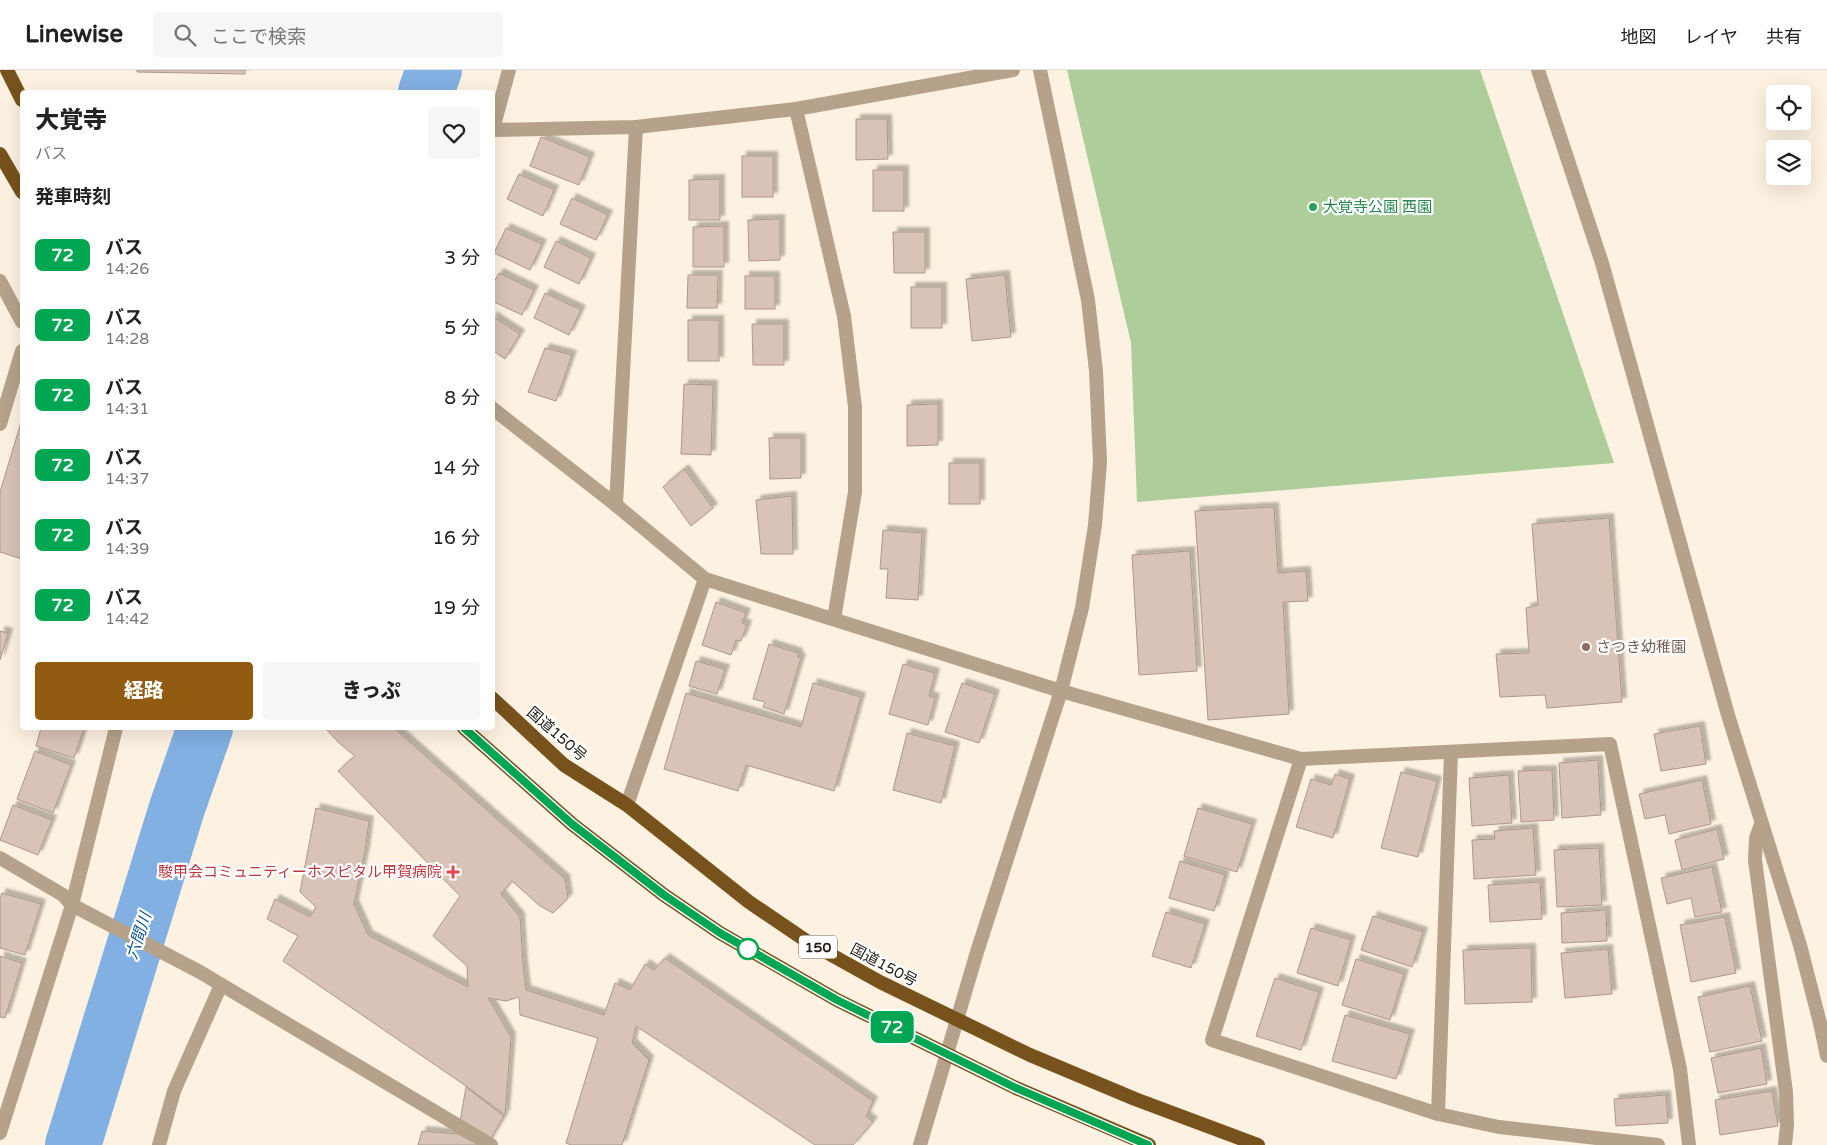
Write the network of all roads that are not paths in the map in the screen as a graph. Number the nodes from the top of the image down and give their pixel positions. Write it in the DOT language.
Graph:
graph roads {
  1 [pos="7,70"];
  2 [pos="509,70"];
  3 [pos="1014,70"];
  4 [pos="1040,70"];
  5 [pos="1538,70"];
  6 [pos="20,96"];
  7 [pos="796,109"];
  8 [pos="495,122"];
  9 [pos="636,127"];
  10 [pos="495,129"];
  11 [pos="0,154"];
  12 [pos="20,189"];
  13 [pos="0,281"];
  14 [pos="20,318"];
  15 [pos="20,358"];
  16 [pos="495,410"];
  17 [pos="0,424"];
  18 [pos="616,505"];
  19 [pos="705,579"];
  20 [pos="834,619"];
  21 [pos="1061,691"];
  22 [pos="495,701"];
  23 [pos="116,730"];
  24 [pos="466,730"];
  25 [pos="1451,753"];
  26 [pos="1301,759"];
  27 [pos="627,805"];
  28 [pos="1761,824"];
  29 [pos="0,858"];
  30 [pos="72,905"];
  31 [pos="221,985"];
  32 [pos="957,1021"];
  33 [pos="947,1055"];
  34 [pos="1827,1056"];
  35 [pos="1438,1114"];
  36 [pos="0,1134"];
  37 [pos="159,1145"];
  38 [pos="491,1145"];
  39 [pos="920,1145"];
  40 [pos="1148,1145"];
  41 [pos="1258,1145"];
  42 [pos="1658,1145"];
  43 [pos="1689,1145"];
  44 [pos="1784,1145"];
  1 -- 6 [label="highway"];
  2 -- 8 [label="street"];
  3 -- 7 [label="street"];
  4 -- 21 [label="street"];
  5 -- 28 [label="street"];
  7 -- 9 [label="street"];
  7 -- 20 [label="street"];
  9 -- 10 [label="street"];
  9 -- 18 [label="street"];
  11 -- 12 [label="highway"];
  13 -- 14 [label="street"];
  15 -- 17 [label="street"];
  16 -- 18 [label="street"];
  18 -- 19 [label="street"];
  19 -- 20 [label="street"];
  19 -- 27 [label="street"];
  20 -- 21 [label="street"];
  21 -- 26 [label="street"];
  21 -- 32 [label="street"];
  22 -- 27 [label="highway, 国道150号 / 150"];
  23 -- 30 [label="street"];
  24 -- 33 [label="highway, 150"];
  25 -- 26 [label="street"];
  25 -- 35 [label="street"];
  25 -- 43 [label="street"];
  26 -- 35 [label="street"];
  27 -- 32 [label="highway, 国道150号 / 150"];
  28 -- 34 [label="street"];
  28 -- 44 [label="street"];
  29 -- 30 [label="street"];
  30 -- 31 [label="street"];
  30 -- 36 [label="street"];
  31 -- 37 [label="street"];
  31 -- 38 [label="street"];
  32 -- 33 [label="street"];
  32 -- 41 [label="highway, 国道150号 / 150"];
  33 -- 39 [label="street"];
  33 -- 40 [label="highway, 150"];
  35 -- 42 [label="street"];
}
